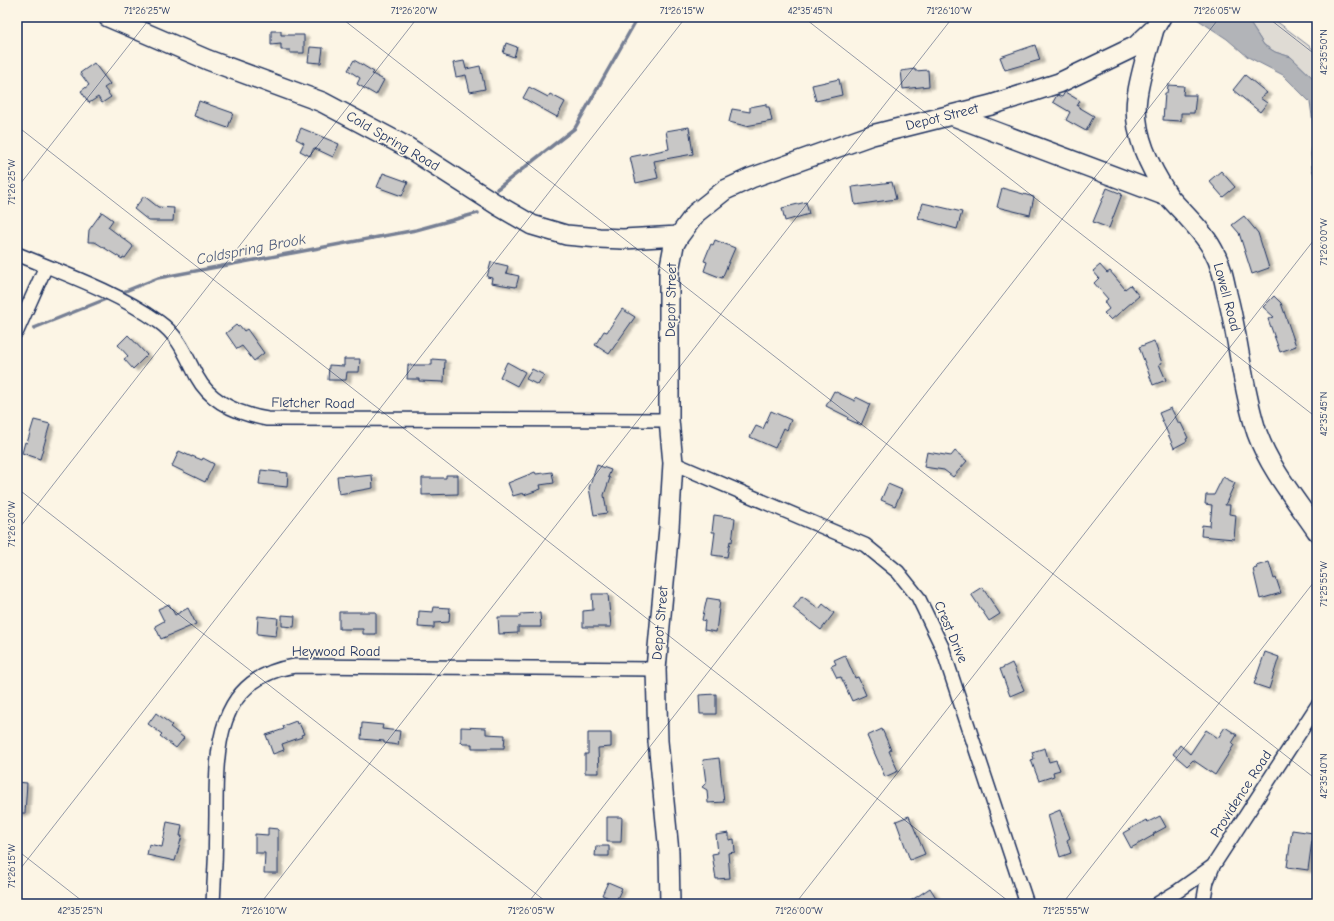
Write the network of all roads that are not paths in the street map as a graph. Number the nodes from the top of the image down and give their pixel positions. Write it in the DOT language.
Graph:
graph roads {
  1 [pos="108,17"];
  2 [pos="1157,23"];
  3 [pos="952,115"];
  4 [pos="1168,197"];
  5 [pos="678,236"];
  6 [pos="17,254"];
  7 [pos="46,266"];
  8 [pos="17,331"];
  9 [pos="669,420"];
  10 [pos="673,463"];
  11 [pos="1317,531"];
  12 [pos="656,669"];
  13 [pos="1317,706"];
  14 [pos="1213,866"];
  15 [pos="1167,902"];
  16 [pos="213,904"];
  17 [pos="670,904"];
  18 [pos="1027,904"];
  19 [pos="1202,904"];
  1 -- 5 [label="street, Cold Spring Road"];
  2 -- 3 [label="street, Depot Street"];
  2 -- 4 [label="street"];
  3 -- 4 [label="street, Lowell Road"];
  3 -- 5 [label="street, Depot Street"];
  4 -- 11 [label="street, Lowell Road"];
  5 -- 9 [label="street, Depot Street"];
  6 -- 7 [label="street, Fletcher Road"];
  7 -- 8 [label="street"];
  7 -- 9 [label="street, Fletcher Road"];
  9 -- 10 [label="street, Depot Street"];
  10 -- 12 [label="street, Depot Street"];
  10 -- 18 [label="street, Crest Drive"];
  12 -- 16 [label="street, Heywood Road"];
  12 -- 17 [label="street, Depot Street"];
  13 -- 14 [label="street, Providence Road"];
  14 -- 15 [label="street"];
  14 -- 19 [label="street, Providence Road"];
}
